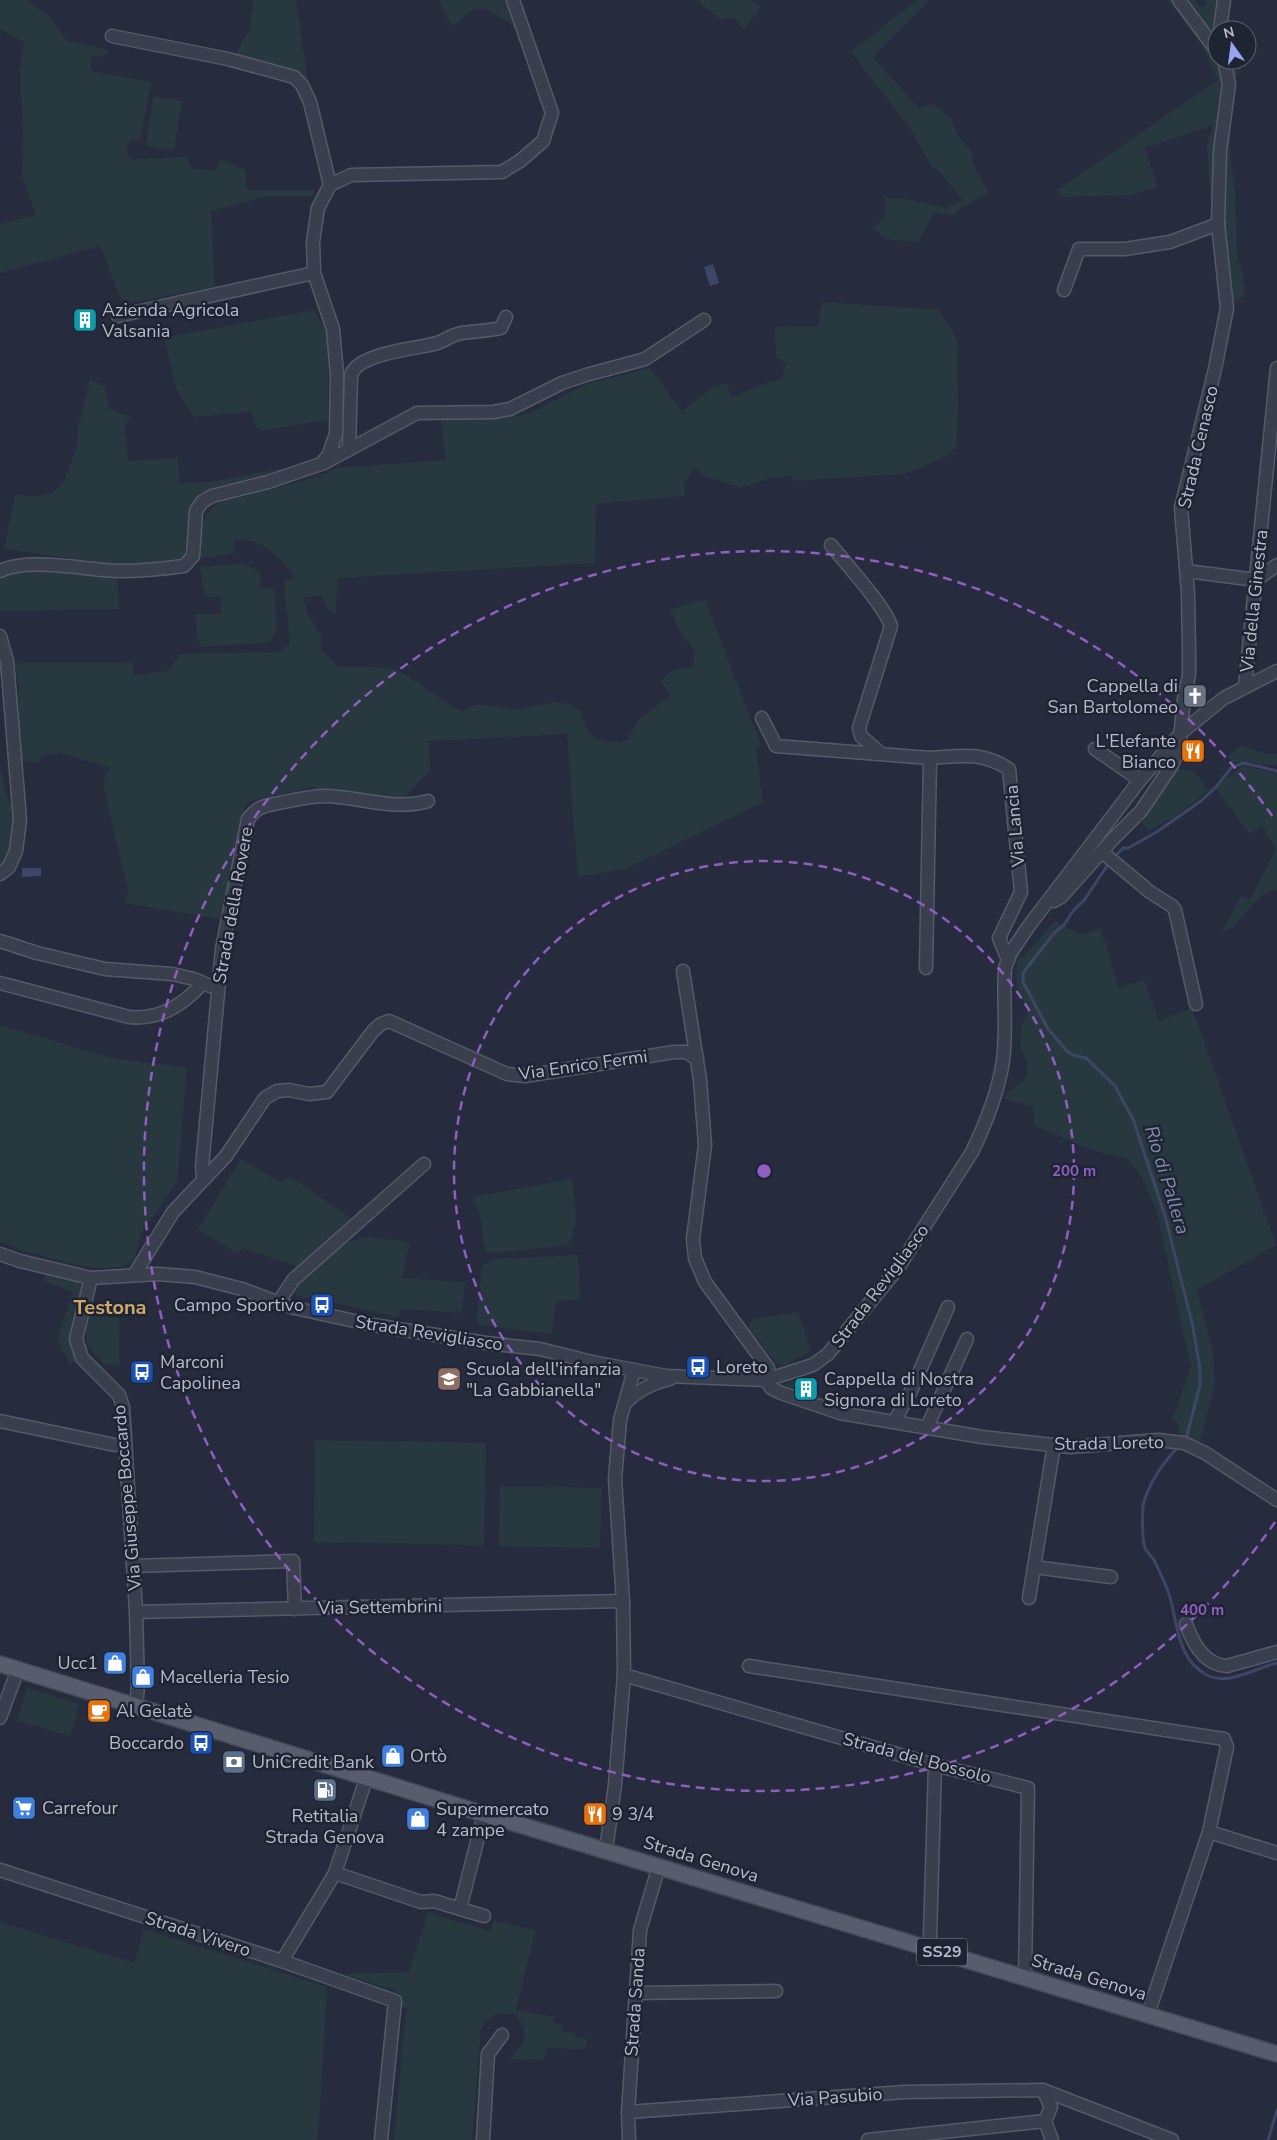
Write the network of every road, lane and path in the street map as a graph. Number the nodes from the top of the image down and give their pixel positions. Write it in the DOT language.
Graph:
graph roads {
  1 [pos="513,0"];
  2 [pos="1179,0"];
  3 [pos="1224,0"];
  4 [pos="1221,20"];
  5 [pos="112,36"];
  6 [pos="1207,38"];
  7 [pos="1225,70"];
  8 [pos="330,185"];
  9 [pos="1218,224"];
  10 [pos="314,274"];
  11 [pos="1064,290"];
  12 [pos="118,316"];
  13 [pos="506,317"];
  14 [pos="704,320"];
  15 [pos="1277,368"];
  16 [pos="349,449"];
  17 [pos="322,464"];
  18 [pos="831,545"];
  19 [pos="1277,565"];
  20 [pos="0,571"];
  21 [pos="1187,572"];
  22 [pos="1256,580"];
  23 [pos="0,636"];
  24 [pos="1277,671"];
  25 [pos="1245,686"];
  26 [pos="762,718"];
  27 [pos="1182,732"];
  28 [pos="1095,749"];
  29 [pos="879,752"];
  30 [pos="930,758"];
  31 [pos="1140,780"];
  32 [pos="428,802"];
  33 [pos="1109,857"];
  34 [pos="0,874"];
  35 [pos="1043,907"];
  36 [pos="0,941"];
  37 [pos="1008,960"];
  38 [pos="926,968"];
  39 [pos="683,971"];
  40 [pos="0,983"];
  41 [pos="1196,1004"];
  42 [pos="697,1059"];
  43 [pos="424,1164"];
  44 [pos="203,1178"];
  45 [pos="0,1254"];
  46 [pos="134,1275"];
  47 [pos="91,1278"];
  48 [pos="278,1303"];
  49 [pos="948,1307"];
  50 [pos="967,1339"];
  51 [pos="634,1370"];
  52 [pos="676,1377"];
  53 [pos="766,1380"];
  54 [pos="625,1403"];
  55 [pos="0,1421"];
  56 [pos="894,1422"];
  57 [pos="927,1427"];
  58 [pos="115,1445"];
  59 [pos="1054,1446"];
  60 [pos="1277,1500"];
  61 [pos="133,1566"];
  62 [pos="1034,1567"];
  63 [pos="1111,1577"];
  64 [pos="1029,1598"];
  65 [pos="623,1601"];
  66 [pos="295,1609"];
  67 [pos="136,1612"];
  68 [pos="1186,1624"];
  69 [pos="1277,1652"];
  70 [pos="0,1664"];
  71 [pos="749,1666"];
  72 [pos="18,1670"];
  73 [pos="624,1675"];
  74 [pos="136,1705"];
  75 [pos="0,1718"];
  76 [pos="935,1765"];
  77 [pos="367,1776"];
  78 [pos="484,1814"];
  79 [pos="1209,1832"];
  80 [pos="606,1850"];
  81 [pos="1277,1853"];
  82 [pos="659,1866"];
  83 [pos="0,1870"];
  84 [pos="335,1873"];
  85 [pos="460,1908"];
  86 [pos="484,1916"];
  87 [pos="927,1947"];
  88 [pos="282,1961"];
  89 [pos="1025,1978"];
  90 [pos="776,1991"];
  91 [pos="636,1993"];
  92 [pos="1148,2014"];
  93 [pos="502,2035"];
  94 [pos="1277,2054"];
  95 [pos="1043,2090"];
  96 [pos="628,2112"];
  97 [pos="1045,2121"];
  98 [pos="381,2140"];
  99 [pos="483,2140"];
  100 [pos="629,2140"];
  101 [pos="868,2140"];
  102 [pos="1052,2140"];
  103 [pos="1172,2140"];
  1 -- 8 [label="street"];
  2 -- 6 [label="street"];
  3 -- 4 [label="street"];
  5 -- 8 [label="street"];
  7 -- 9 [label="street, Strada Cenasco"];
  8 -- 10 [label="street"];
  9 -- 11 [label="street"];
  9 -- 21 [label="street, Strada Cenasco"];
  10 -- 12 [label="street"];
  10 -- 17 [label="street"];
  13 -- 16 [label="street"];
  14 -- 16 [label="street"];
  15 -- 22 [label="street, Via della Ginestra"];
  16 -- 17 [label="street"];
  17 -- 20 [label="street"];
  18 -- 29 [label="street"];
  19 -- 22 [label="street"];
  21 -- 22 [label="street"];
  21 -- 27 [label="street, Strada Cenasco"];
  22 -- 25 [label="street, Via della Ginestra"];
  23 -- 34 [label="street"];
  24 -- 25 [label="street, Strada Revigliasco"];
  25 -- 27 [label="street, Strada Revigliasco"];
  26 -- 29 [label="street, Via Lancia"];
  27 -- 31 [label="street, Strada Revigliasco"];
  27 -- 33 [label="street, Strada Revigliasco"];
  28 -- 31 [label="street"];
  29 -- 30 [label="street, Via Lancia"];
  30 -- 37 [label="street, Via Lancia"];
  30 -- 38 [label="street"];
  31 -- 35 [label="street, Strada Revigliasco"];
  32 -- 44 [label="street, Strada della Rovere"];
  33 -- 35 [label="street, Strada Revigliasco"];
  33 -- 41 [label="street"];
  35 -- 37 [label="street, Strada Revigliasco"];
  36 -- 40 [label="street"];
  37 -- 53 [label="street, Strada Revigliasco"];
  39 -- 42 [label="street"];
  42 -- 44 [label="street, Via Enrico Fermi"];
  42 -- 53 [label="street"];
  43 -- 48 [label="street"];
  44 -- 46 [label="street"];
  45 -- 47 [label="street, Strada Revigliasco"];
  46 -- 47 [label="street, Strada Revigliasco"];
  46 -- 48 [label="street, Strada Revigliasco"];
  47 -- 61 [label="street, Via Giuseppe Boccardo"];
  48 -- 51 [label="street, Strada Revigliasco"];
  49 -- 56 [label="street"];
  50 -- 57 [label="street"];
  51 -- 52 [label="street, Strada Revigliasco"];
  51 -- 54 [label="street"];
  52 -- 53 [label="street, Strada Revigliasco"];
  52 -- 54 [label="street"];
  53 -- 56 [label="street, Strada Loreto"];
  54 -- 65 [label="street"];
  55 -- 58 [label="street"];
  56 -- 57 [label="street, Strada Loreto"];
  57 -- 59 [label="street, Strada Loreto"];
  59 -- 60 [label="street, Strada Loreto"];
  59 -- 62 [label="street"];
  61 -- 66 [label="street"];
  61 -- 67 [label="street, Via Giuseppe Boccardo"];
  62 -- 63 [label="street"];
  62 -- 64 [label="street"];
  65 -- 66 [label="street, Via Settembrini"];
  65 -- 73 [label="street"];
  66 -- 67 [label="street, Via Settembrini"];
  67 -- 74 [label="street, Via Giuseppe Boccardo"];
  68 -- 69 [label="street"];
  70 -- 72 [label="main road, Strada Genova / SS29"];
  71 -- 79 [label="street"];
  72 -- 74 [label="main road, Strada Genova / SS29"];
  72 -- 75 [label="street"];
  73 -- 76 [label="street, Strada del Bossolo"];
  73 -- 80 [label="street"];
  74 -- 77 [label="main road, Strada Genova / SS29"];
  76 -- 87 [label="street"];
  76 -- 89 [label="street, Strada del Bossolo"];
  77 -- 78 [label="main road, Strada Genova / SS29"];
  77 -- 84 [label="street"];
  78 -- 80 [label="main road, Strada Genova / SS29"];
  78 -- 85 [label="street"];
  79 -- 81 [label="street"];
  79 -- 92 [label="street"];
  80 -- 82 [label="main road, Strada Genova / SS29"];
  82 -- 87 [label="main road, Strada Genova / SS29"];
  82 -- 91 [label="street, Strada Sanda"];
  83 -- 88 [label="street, Strada Vivero"];
  84 -- 85 [label="street"];
  84 -- 88 [label="street"];
  85 -- 86 [label="street"];
  87 -- 89 [label="main road, Strada Genova / SS29"];
  88 -- 98 [label="street, Strada Vivero"];
  89 -- 92 [label="main road, Strada Genova / SS29"];
  90 -- 91 [label="street"];
  91 -- 96 [label="street, Strada Sanda"];
  92 -- 94 [label="main road, Strada Genova / SS29"];
  93 -- 99 [label="street"];
  95 -- 96 [label="street, Via Pasubio"];
  95 -- 97 [label="street"];
  95 -- 103 [label="street, Via Pasubio"];
  96 -- 100 [label="street, Strada Sanda"];
  97 -- 101 [label="street"];
  97 -- 102 [label="street"];
}
